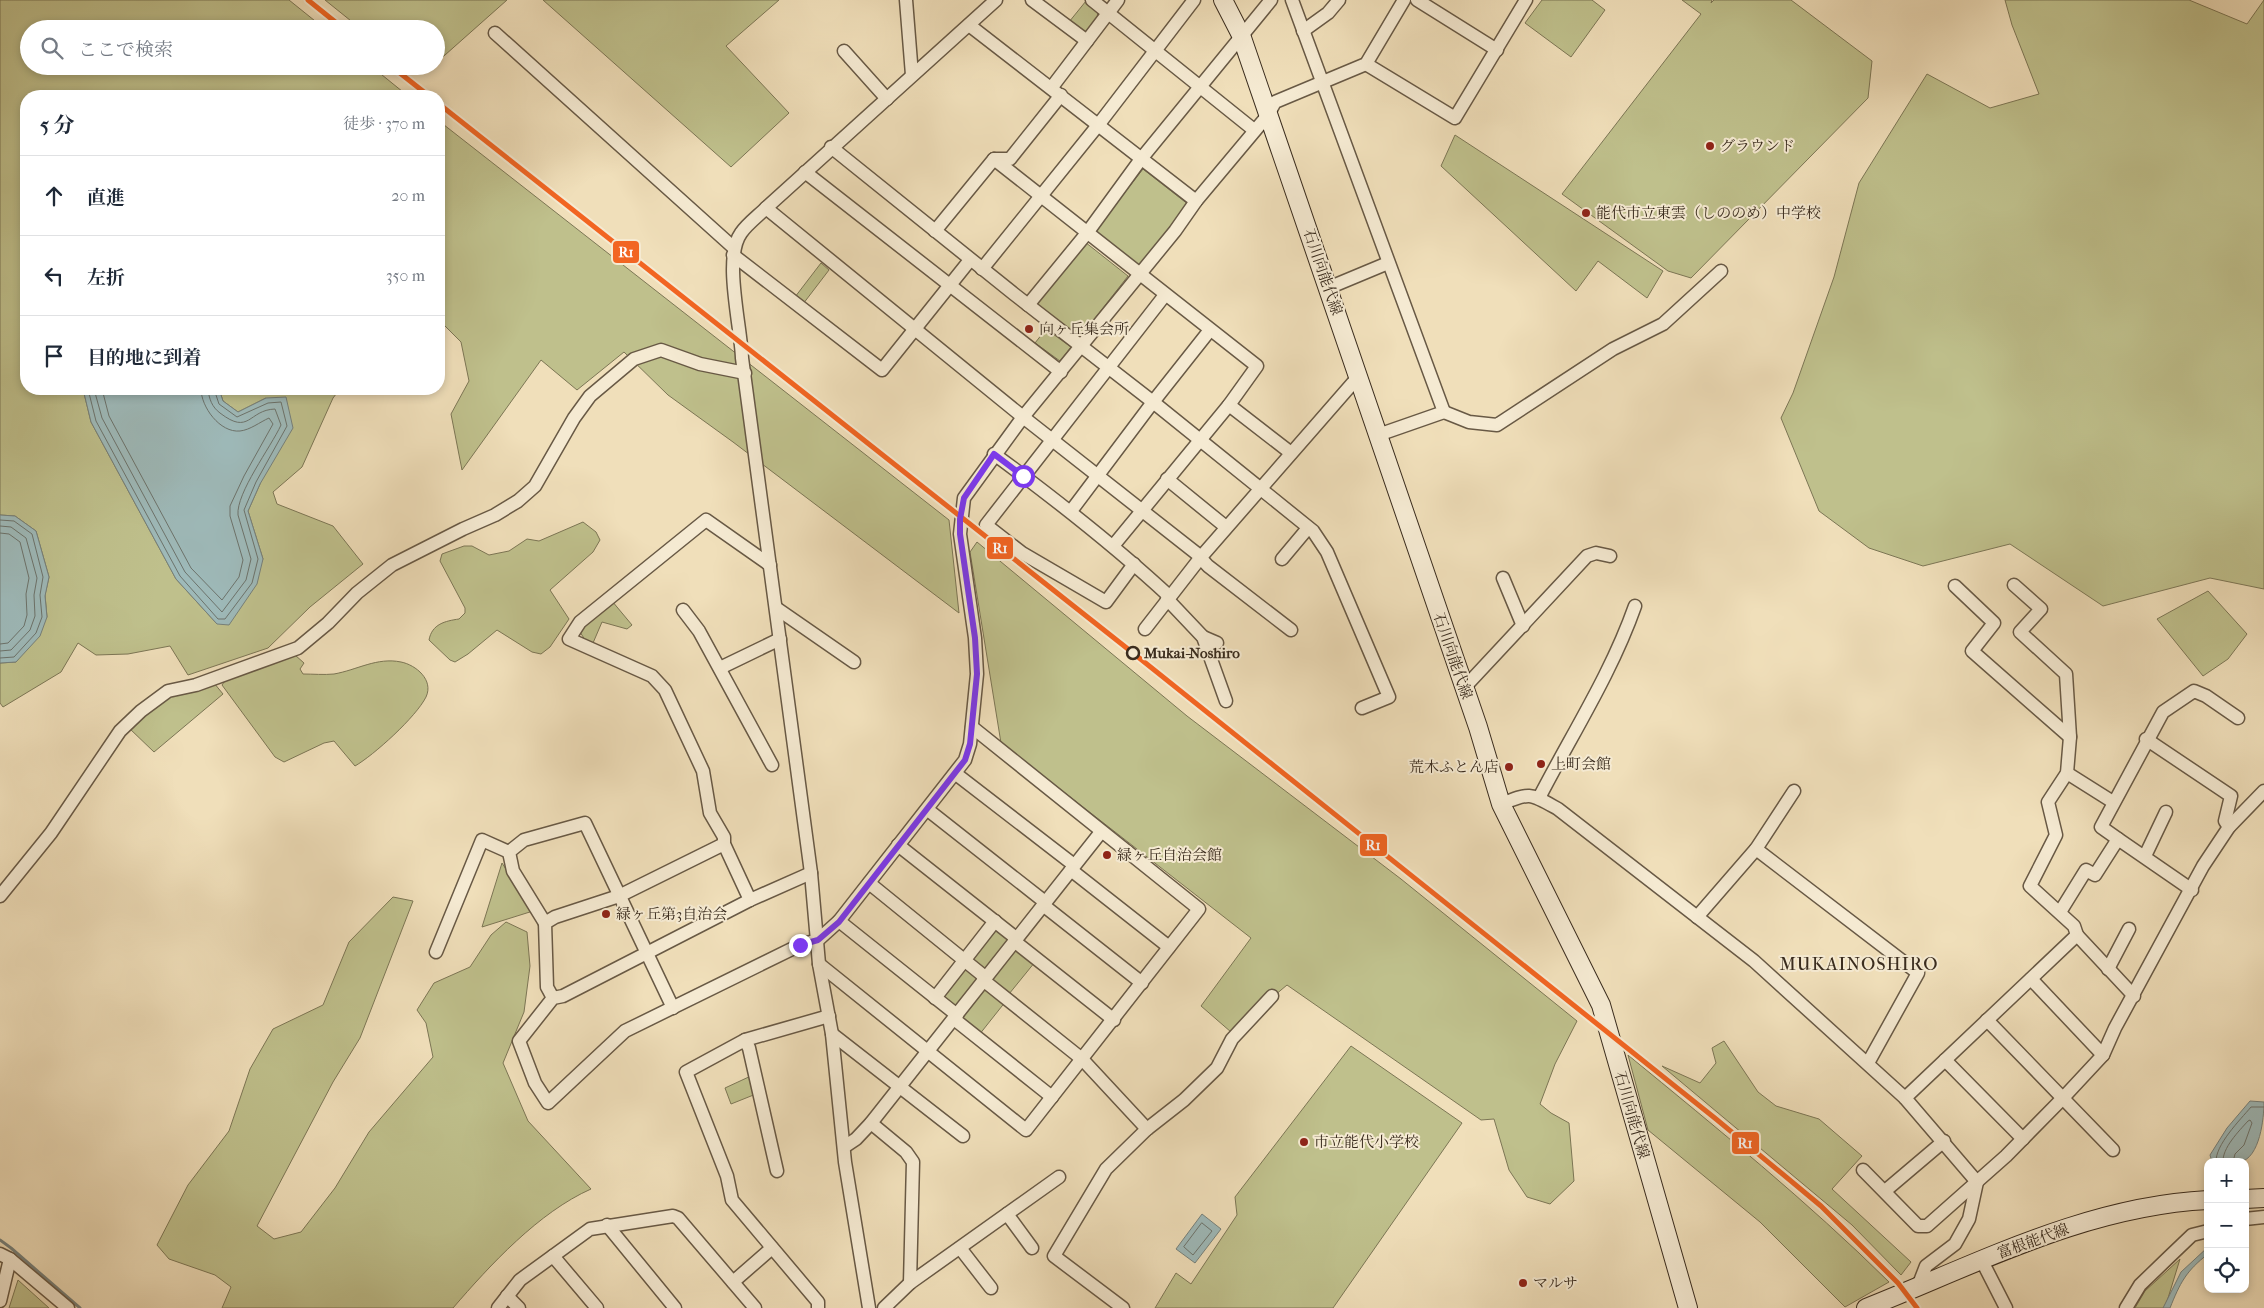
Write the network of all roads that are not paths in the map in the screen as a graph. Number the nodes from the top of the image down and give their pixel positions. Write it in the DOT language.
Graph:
graph roads {
  1 [pos="906,0"];
  2 [pos="996,0"];
  3 [pos="1032,0"];
  4 [pos="1092,0"];
  5 [pos="1118,0"];
  6 [pos="1194,0"];
  7 [pos="1223,0"];
  8 [pos="1271,0"];
  9 [pos="1292,0"];
  10 [pos="1339,0"];
  11 [pos="1404,0"];
  12 [pos="1416,0"];
  13 [pos="1524,1"];
  14 [pos="1109,12"];
  15 [pos="969,25"];
  16 [pos="1303,31"];
  17 [pos="495,33"];
  18 [pos="1241,36"];
  19 [pos="1086,41"];
  20 [pos="1156,50"];
  21 [pos="1497,50"];
  22 [pos="844,51"];
  23 [pos="1366,64"];
  24 [pos="912,76"];
  25 [pos="1322,84"];
  26 [pos="1200,86"];
  27 [pos="1056,91"];
  28 [pos="887,99"];
  29 [pos="1268,115"];
  30 [pos="1099,124"];
  31 [pos="1254,130"];
  32 [pos="831,147"];
  33 [pos="994,159"];
  34 [pos="1141,160"];
  35 [pos="805,172"];
  36 [pos="1041,196"];
  37 [pos="1196,201"];
  38 [pos="766,208"];
  39 [pos="935,231"];
  40 [pos="1087,233"];
  41 [pos="734,252"];
  42 [pos="970,260"];
  43 [pos="1388,263"];
  44 [pos="982,269"];
  45 [pos="1720,271"];
  46 [pos="1139,274"];
  47 [pos="950,285"];
  48 [pos="1328,288"];
  49 [pos="1165,294"];
  50 [pos="1028,306"];
  51 [pos="915,327"];
  52 [pos="1210,330"];
  53 [pos="1080,347"];
  54 [pos="1109,368"];
  55 [pos="1061,372"];
  56 [pos="745,373"];
  57 [pos="1358,377"];
  58 [pos="1153,402"];
  59 [pos="1228,405"];
  60 [pos="1444,412"];
  61 [pos="1023,417"];
  62 [pos="1378,436"];
  63 [pos="1052,439"];
  64 [pos="1198,439"];
  65 [pos="1291,453"];
  66 [pos="994,454"];
  67 [pos="1097,475"];
  68 [pos="1023,476"];
  69 [pos="1167,479"];
  70 [pos="1259,489"];
  71 [pos="1143,510"];
  72 [pos="1071,511"];
  73 [pos="1226,527"];
  74 [pos="1308,528"];
  75 [pos="1113,546"];
  76 [pos="1610,556"];
  77 [pos="1201,557"];
  78 [pos="1282,559"];
  79 [pos="1134,564"];
  80 [pos="770,565"];
  81 [pos="1503,578"];
  82 [pos="2014,585"];
  83 [pos="1955,586"];
  84 [pos="1168,598"];
  85 [pos="1635,606"];
  86 [pos="776,608"];
  87 [pos="684,610"];
  88 [pos="1523,626"];
  89 [pos="1145,628"];
  90 [pos="1291,630"];
  91 [pos="1203,637"];
  92 [pos="780,639"];
  93 [pos="1217,643"];
  94 [pos="854,662"];
  95 [pos="720,668"];
  96 [pos="1464,688"];
  97 [pos="1226,701"];
  98 [pos="1362,708"];
  99 [pos="2238,718"];
  100 [pos="972,727"];
  101 [pos="2070,737"];
  102 [pos="2146,739"];
  103 [pos="772,765"];
  104 [pos="2066,773"];
  105 [pos="956,774"];
  106 [pos="1794,791"];
  107 [pos="2264,791"];
  108 [pos="1539,798"];
  109 [pos="2114,802"];
  110 [pos="1501,804"];
  111 [pos="928,810"];
  112 [pos="2166,812"];
  113 [pos="2229,827"];
  114 [pos="1101,832"];
  115 [pos="2118,839"];
  116 [pos="724,844"];
  117 [pos="898,845"];
  118 [pos="1756,849"];
  119 [pos="509,852"];
  120 [pos="2145,856"];
  121 [pos="1073,868"];
  122 [pos="811,873"];
  123 [pos="869,883"];
  124 [pos="2192,890"];
  125 [pos="0,896"];
  126 [pos="618,896"];
  127 [pos="750,900"];
  128 [pos="1044,904"];
  129 [pos="2060,912"];
  130 [pos="1697,918"];
  131 [pos="995,921"];
  132 [pos="839,922"];
  133 [pos="545,923"];
  134 [pos="2129,930"];
  135 [pos="2077,935"];
  136 [pos="1015,939"];
  137 [pos="818,940"];
  138 [pos="1170,948"];
  139 [pos="436,952"];
  140 [pos="649,952"];
  141 [pos="964,960"];
  142 [pos="819,964"];
  143 [pos="2108,969"];
  144 [pos="2031,978"];
  145 [pos="984,979"];
  146 [pos="1142,983"];
  147 [pos="1272,996"];
  148 [pos="2134,996"];
  149 [pos="553,998"];
  150 [pos="935,998"];
  151 [pos="673,1008"];
  152 [pos="829,1016"];
  153 [pos="955,1017"];
  154 [pos="1114,1020"];
  155 [pos="1987,1020"];
  156 [pos="832,1034"];
  157 [pos="745,1040"];
  158 [pos="926,1051"];
  159 [pos="2103,1055"];
  160 [pos="1082,1059"];
  161 [pos="1945,1060"];
  162 [pos="1868,1063"];
  163 [pos="899,1086"];
  164 [pos="1052,1096"];
  165 [pos="1905,1098"];
  166 [pos="2063,1098"];
  167 [pos="871,1123"];
  168 [pos="1148,1129"];
  169 [pos="963,1136"];
  170 [pos="2023,1139"];
  171 [pos="1944,1141"];
  172 [pos="844,1147"];
  173 [pos="2113,1150"];
  174 [pos="1863,1170"];
  175 [pos="777,1171"];
  176 [pos="1059,1177"];
  177 [pos="1977,1182"];
  178 [pos="1886,1191"];
  179 [pos="2264,1198"];
  180 [pos="2249,1199"];
  181 [pos="2204,1200"];
  182 [pos="1007,1214"];
  183 [pos="2264,1217"];
  184 [pos="2249,1219"];
  185 [pos="607,1225"];
  186 [pos="2204,1232"];
  187 [pos="772,1248"];
  188 [pos="960,1248"];
  189 [pos="1032,1248"];
  190 [pos="553,1256"];
  191 [pos="5,1257"];
  192 [pos="1981,1259"];
  193 [pos="733,1282"];
  194 [pos="910,1283"];
  195 [pos="1919,1284"];
  196 [pos="991,1288"];
  197 [pos="507,1296"];
  198 [pos="0,1301"];
  199 [pos="1119,1307"];
  200 [pos="1867,1307"];
  201 [pos="68,1308"];
  202 [pos="498,1308"];
  203 [pos="519,1308"];
  204 [pos="597,1308"];
  205 [pos="675,1308"];
  206 [pos="755,1308"];
  207 [pos="818,1308"];
  208 [pos="869,1308"];
  209 [pos="884,1308"];
  210 [pos="1688,1308"];
  211 [pos="2006,1308"];
  212 [pos="2126,1308"];
  1 -- 24 [label="street"];
  2 -- 15 [label="street"];
  3 -- 19 [label="street"];
  4 -- 14 [label="street"];
  5 -- 14 [label="street"];
  6 -- 20 [label="street"];
  7 -- 18 [label="main road, 石川向能代線"];
  8 -- 18 [label="street"];
  9 -- 16 [label="street"];
  10 -- 16 [label="street"];
  11 -- 23 [label="street"];
  12 -- 21 [label="street"];
  13 -- 21 [label="street"];
  14 -- 19 [label="street"];
  14 -- 20 [label="street"];
  15 -- 24 [label="street"];
  15 -- 27 [label="street"];
  16 -- 25 [label="street"];
  17 -- 41 [label="street"];
  18 -- 26 [label="street"];
  18 -- 29 [label="main road, 石川向能代線"];
  19 -- 27 [label="street"];
  20 -- 26 [label="street"];
  20 -- 30 [label="street"];
  21 -- 23 [label="street"];
  22 -- 28 [label="street"];
  23 -- 25 [label="street"];
  24 -- 28 [label="street"];
  25 -- 29 [label="street"];
  25 -- 43 [label="street"];
  26 -- 31 [label="street"];
  26 -- 34 [label="street"];
  27 -- 30 [label="street"];
  27 -- 33 [label="street"];
  28 -- 32 [label="street"];
  29 -- 31 [label="street"];
  29 -- 48 [label="main road, 石川向能代線"];
  30 -- 34 [label="street"];
  30 -- 36 [label="street"];
  31 -- 37 [label="street"];
  32 -- 35 [label="street"];
  32 -- 39 [label="street"];
  33 -- 36 [label="street"];
  33 -- 39 [label="street"];
  34 -- 37 [label="street"];
  34 -- 40 [label="street"];
  35 -- 38 [label="street"];
  35 -- 47 [label="street"];
  36 -- 40 [label="street"];
  36 -- 44 [label="street"];
  37 -- 46 [label="street"];
  38 -- 41 [label="street"];
  38 -- 51 [label="street"];
  39 -- 42 [label="street"];
  40 -- 46 [label="street"];
  40 -- 50 [label="street"];
  41 -- 51 [label="street"];
  41 -- 56 [label="street"];
  42 -- 44 [label="street"];
  42 -- 47 [label="street"];
  43 -- 48 [label="street"];
  43 -- 60 [label="street"];
  44 -- 50 [label="street"];
  45 -- 60 [label="street"];
  46 -- 49 [label="street"];
  46 -- 53 [label="street"];
  47 -- 51 [label="street"];
  47 -- 55 [label="street"];
  48 -- 57 [label="main road, 石川向能代線"];
  49 -- 52 [label="street"];
  49 -- 54 [label="street"];
  50 -- 53 [label="street"];
  51 -- 61 [label="street"];
  52 -- 58 [label="street"];
  52 -- 59 [label="street"];
  53 -- 54 [label="street"];
  53 -- 55 [label="street"];
  54 -- 58 [label="street"];
  54 -- 63 [label="street"];
  55 -- 61 [label="street"];
  56 -- 80 [label="street"];
  56 -- 125 [label="street"];
  57 -- 62 [label="main road, 石川向能代線"];
  57 -- 65 [label="street"];
  58 -- 64 [label="street"];
  58 -- 67 [label="street"];
  59 -- 64 [label="street"];
  59 -- 65 [label="street"];
  60 -- 62 [label="street"];
  61 -- 63 [label="street"];
  61 -- 66 [label="street"];
  62 -- 96 [label="main road, 石川向能代線"];
  63 -- 67 [label="street"];
  63 -- 68 [label="street"];
  64 -- 69 [label="street"];
  64 -- 70 [label="street"];
  65 -- 70 [label="street"];
  66 -- 68 [label="street"];
  66 -- 100 [label="street"];
  67 -- 71 [label="street"];
  67 -- 72 [label="street"];
  68 -- 72 [label="street"];
  68 -- 79 [label="street"];
  69 -- 71 [label="street"];
  69 -- 73 [label="street"];
  70 -- 73 [label="street"];
  70 -- 74 [label="street"];
  71 -- 75 [label="street"];
  71 -- 77 [label="street"];
  72 -- 75 [label="street"];
  73 -- 77 [label="street"];
  74 -- 78 [label="street"];
  74 -- 98 [label="street"];
  75 -- 79 [label="street"];
  76 -- 88 [label="street"];
  77 -- 84 [label="street"];
  77 -- 90 [label="street"];
  79 -- 84 [label="street"];
  80 -- 86 [label="street"];
  80 -- 116 [label="street"];
  81 -- 88 [label="street"];
  82 -- 101 [label="street"];
  83 -- 101 [label="street"];
  84 -- 89 [label="street"];
  84 -- 91 [label="street"];
  85 -- 108 [label="street"];
  86 -- 92 [label="street"];
  86 -- 94 [label="street"];
  87 -- 95 [label="street"];
  88 -- 96 [label="street"];
  91 -- 93 [label="street"];
  91 -- 97 [label="street"];
  92 -- 95 [label="street"];
  92 -- 122 [label="street"];
  95 -- 103 [label="street"];
  96 -- 110 [label="main road, 石川向能代線"];
  99 -- 102 [label="street"];
  100 -- 105 [label="street"];
  100 -- 114 [label="street"];
  101 -- 104 [label="street"];
  102 -- 109 [label="street"];
  102 -- 113 [label="street"];
  104 -- 109 [label="street"];
  104 -- 129 [label="street"];
  105 -- 111 [label="street"];
  105 -- 121 [label="street"];
  106 -- 118 [label="street"];
  107 -- 113 [label="street"];
  108 -- 110 [label="street"];
  108 -- 130 [label="street"];
  109 -- 115 [label="street"];
  110 -- 210 [label="main road, 石川向能代線"];
  111 -- 117 [label="street"];
  111 -- 128 [label="street"];
  112 -- 120 [label="street"];
  113 -- 124 [label="street"];
  114 -- 121 [label="street"];
  114 -- 138 [label="street"];
  115 -- 120 [label="street"];
  115 -- 129 [label="street"];
  116 -- 126 [label="street"];
  116 -- 127 [label="street"];
  117 -- 123 [label="street"];
  117 -- 131 [label="street"];
  118 -- 130 [label="street"];
  118 -- 162 [label="street"];
  119 -- 126 [label="street"];
  119 -- 133 [label="street"];
  119 -- 139 [label="street"];
  120 -- 124 [label="street"];
  121 -- 128 [label="street"];
  121 -- 138 [label="street"];
  122 -- 127 [label="street"];
  122 -- 137 [label="street"];
  123 -- 132 [label="street"];
  123 -- 141 [label="street"];
  124 -- 148 [label="street"];
  126 -- 133 [label="street"];
  126 -- 140 [label="street"];
  127 -- 140 [label="street"];
  128 -- 136 [label="street"];
  128 -- 146 [label="street"];
  129 -- 135 [label="street"];
  130 -- 162 [label="street"];
  131 -- 136 [label="street"];
  131 -- 141 [label="street"];
  132 -- 137 [label="street"];
  132 -- 150 [label="street"];
  133 -- 149 [label="street"];
  134 -- 143 [label="street"];
  135 -- 143 [label="street"];
  135 -- 144 [label="street"];
  136 -- 145 [label="street"];
  136 -- 154 [label="street"];
  137 -- 142 [label="street"];
  137 -- 151 [label="street"];
  138 -- 146 [label="street"];
  140 -- 149 [label="street"];
  140 -- 151 [label="street"];
  141 -- 145 [label="street"];
  141 -- 150 [label="street"];
  142 -- 152 [label="street"];
  142 -- 158 [label="street"];
  143 -- 148 [label="street"];
  144 -- 155 [label="street"];
  144 -- 159 [label="street"];
  145 -- 153 [label="street"];
  145 -- 160 [label="street"];
  146 -- 154 [label="street"];
  147 -- 168 [label="street"];
  148 -- 159 [label="street"];
  149 -- 151 [label="street"];
  150 -- 153 [label="street"];
  152 -- 156 [label="street"];
  152 -- 157 [label="street"];
  153 -- 158 [label="street"];
  153 -- 164 [label="street"];
  154 -- 160 [label="street"];
  155 -- 161 [label="street"];
  155 -- 166 [label="street"];
  156 -- 163 [label="street"];
  156 -- 172 [label="street"];
  157 -- 175 [label="street"];
  157 -- 187 [label="street"];
  158 -- 163 [label="street"];
  158 -- 164 [label="street"];
  159 -- 166 [label="street"];
  160 -- 164 [label="street"];
  160 -- 168 [label="street"];
  161 -- 165 [label="street"];
  161 -- 170 [label="street"];
  162 -- 165 [label="street"];
  163 -- 167 [label="street"];
  163 -- 169 [label="street"];
  165 -- 171 [label="street"];
  166 -- 170 [label="street"];
  166 -- 173 [label="street"];
  167 -- 172 [label="street"];
  167 -- 194 [label="street"];
  168 -- 199 [label="street"];
  170 -- 177 [label="street"];
  171 -- 177 [label="street"];
  171 -- 178 [label="street"];
  172 -- 208 [label="street"];
  174 -- 178 [label="street"];
  176 -- 182 [label="street"];
  177 -- 178 [label="street"];
  177 -- 195 [label="street"];
  179 -- 180 [label="main road"];
  181 -- 192 [label="main road, 富根能代線"];
  182 -- 188 [label="street"];
  182 -- 189 [label="street"];
  183 -- 184 [label="street"];
  185 -- 190 [label="street"];
  185 -- 193 [label="street"];
  185 -- 205 [label="street"];
  186 -- 212 [label="street"];
  187 -- 193 [label="street"];
  187 -- 207 [label="street"];
  188 -- 194 [label="street"];
  188 -- 196 [label="street"];
  190 -- 197 [label="street"];
  190 -- 204 [label="street"];
  191 -- 198 [label="street"];
  191 -- 201 [label="street"];
  192 -- 195 [label="main road, 富根能代線"];
  192 -- 211 [label="street"];
  193 -- 206 [label="street"];
  194 -- 209 [label="street"];
  195 -- 200 [label="main road, 富根能代線"];
  197 -- 202 [label="street"];
  197 -- 203 [label="street"];
}
